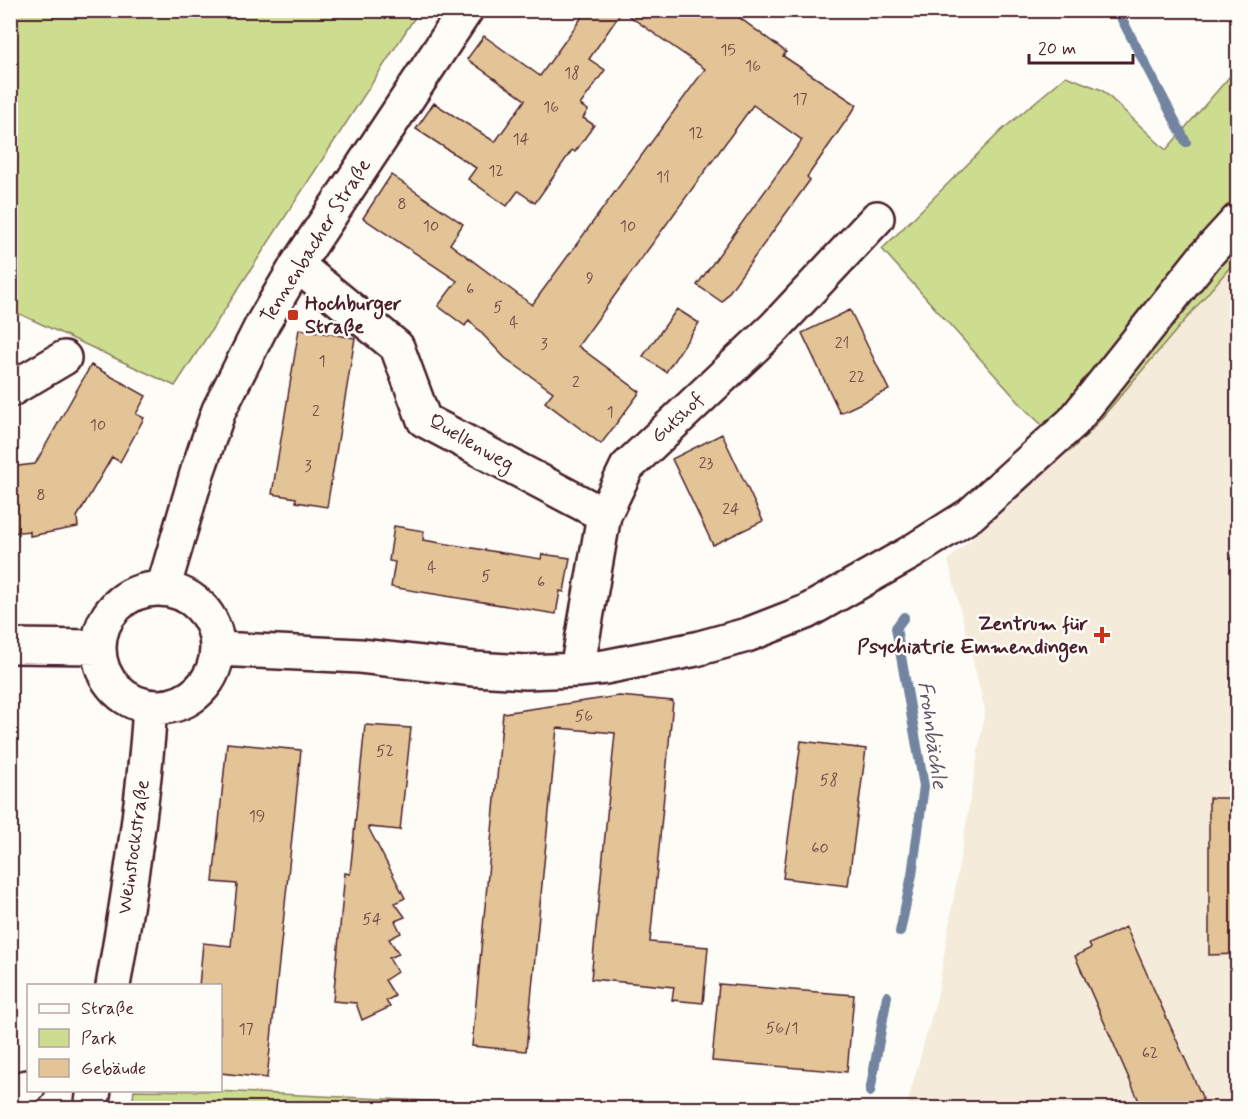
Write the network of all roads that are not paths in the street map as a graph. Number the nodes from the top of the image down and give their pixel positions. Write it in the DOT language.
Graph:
graph roads {
  1 [pos="466,10"];
  2 [pos="877,218"];
  3 [pos="1238,220"];
  4 [pos="297,265"];
  5 [pos="64,358"];
  6 [pos="10,390"];
  7 [pos="604,514"];
  8 [pos="163,589"];
  9 [pos="10,646"];
  10 [pos="99,647"];
  11 [pos="218,649"];
  12 [pos="577,670"];
  13 [pos="150,707"];
  14 [pos="113,984"];
  15 [pos="27,1087"];
  16 [pos="10,1090"];
  17 [pos="94,1092"];
  18 [pos="91,1108"];
  1 -- 4 [label="street, Tennenbacher Straße"];
  2 -- 7 [label="street, Gutshof"];
  3 -- 12 [label="street"];
  4 -- 7 [label="street, Quellenweg"];
  4 -- 8 [label="street, Tennenbacher Straße"];
  5 -- 6 [label="street"];
  7 -- 12 [label="street, Gutshof"];
  8 -- 10 [label="street"];
  8 -- 11 [label="street"];
  9 -- 10 [label="street"];
  10 -- 13 [label="street"];
  11 -- 12 [label="street"];
  11 -- 13 [label="street"];
  13 -- 14 [label="street, Weinstockstraße"];
  15 -- 16 [label="street"];
  17 -- 18 [label="street"];
}
